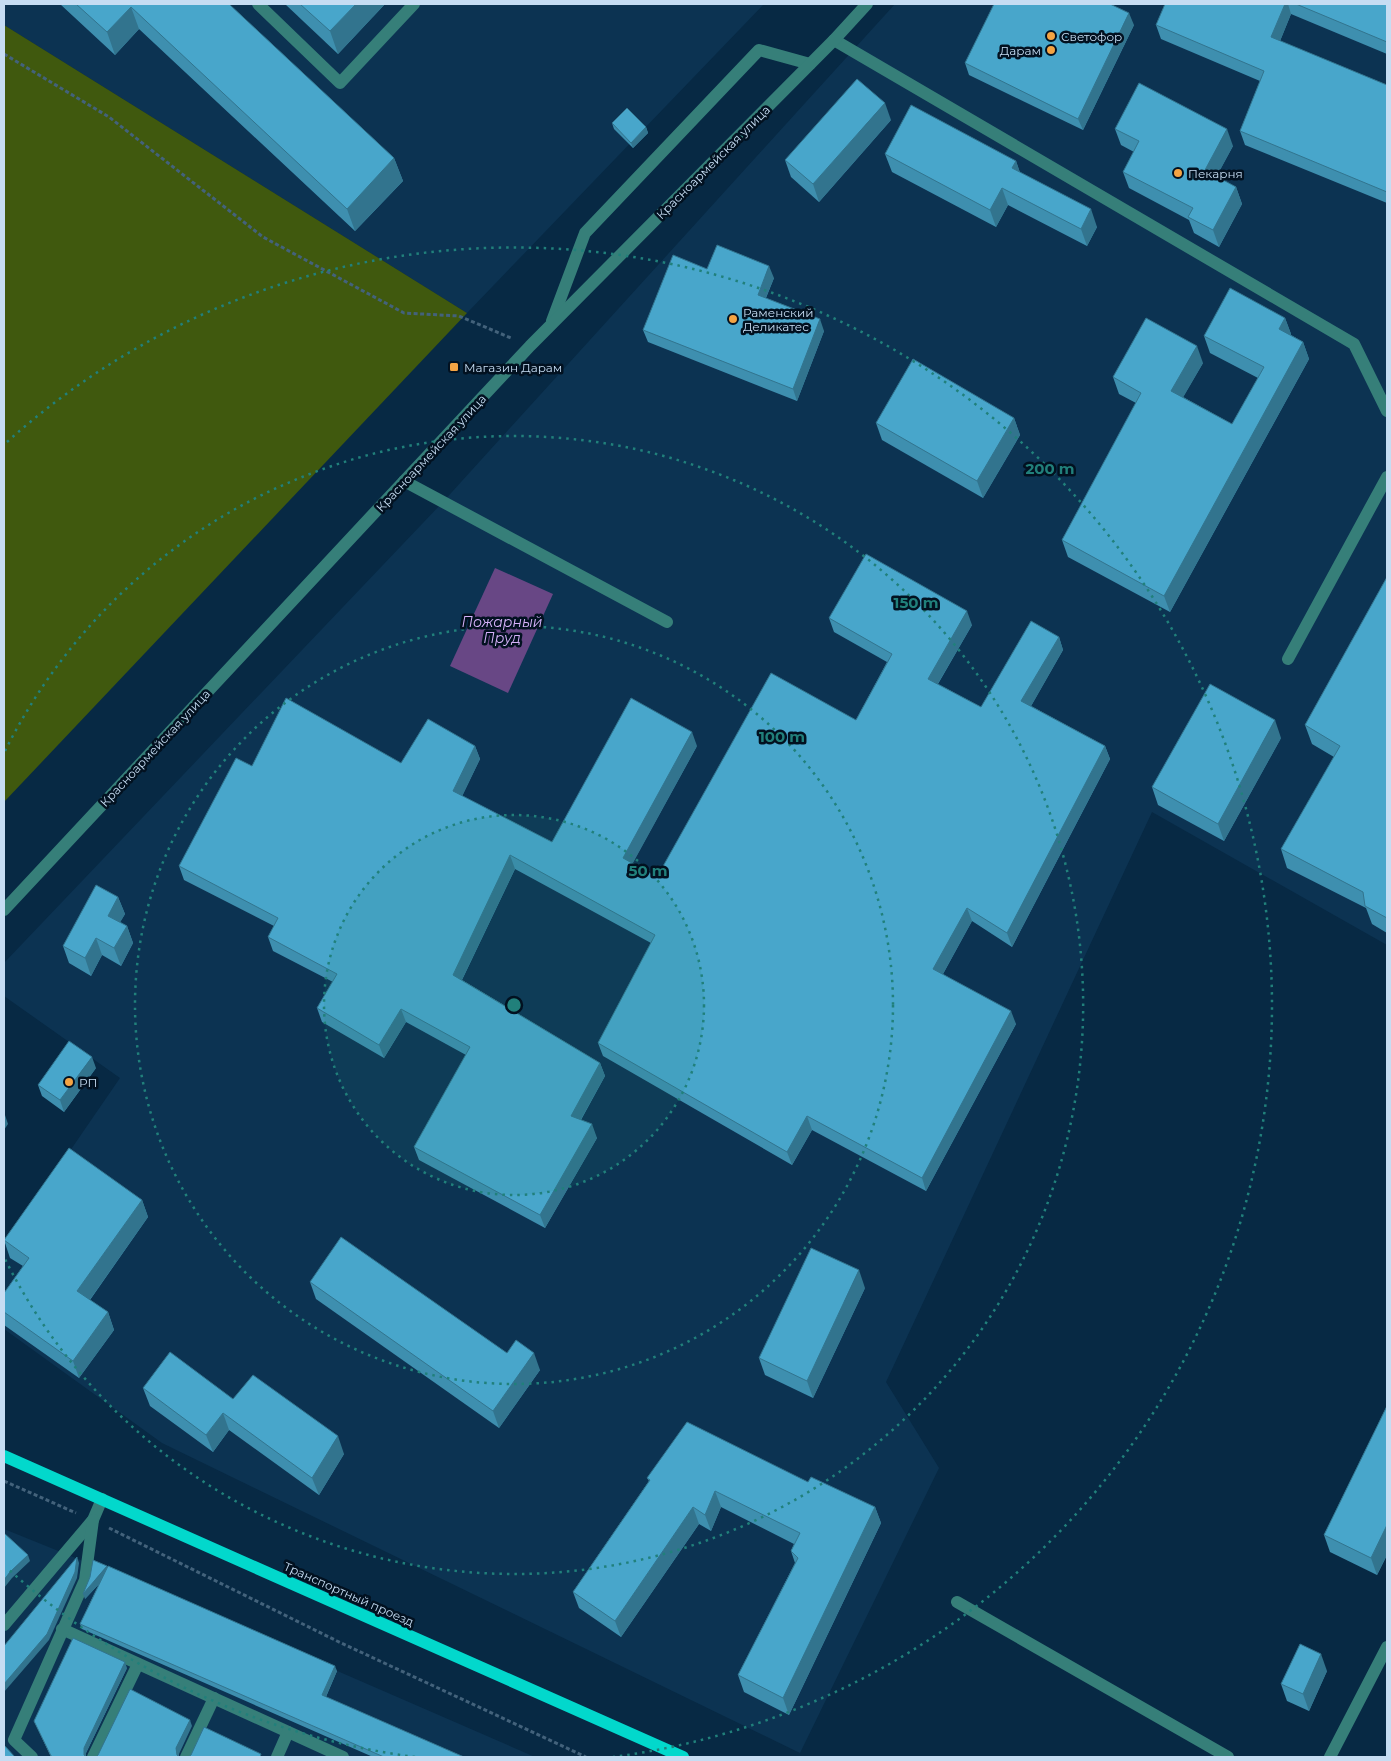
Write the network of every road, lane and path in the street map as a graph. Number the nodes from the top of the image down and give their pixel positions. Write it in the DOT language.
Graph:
graph roads {
  1 [pos="258,4"];
  2 [pos="414,4"];
  3 [pos="867,4"];
  4 [pos="834,40"];
  5 [pos="4,54"];
  6 [pos="810,64"];
  7 [pos="550,327"];
  8 [pos="530,346"];
  9 [pos="1387,411"];
  10 [pos="1387,477"];
  11 [pos="404,481"];
  12 [pos="668,622"];
  13 [pos="1288,660"];
  14 [pos="4,910"];
  15 [pos="4,1456"];
  16 [pos="4,1481"];
  17 [pos="102,1499"];
  18 [pos="93,1520"];
  19 [pos="957,1602"];
  20 [pos="4,1625"];
  21 [pos="62,1629"];
  22 [pos="1387,1647"];
  23 [pos="138,1664"];
  24 [pos="214,1698"];
  25 [pos="288,1732"];
  26 [pos="32,1757"];
  27 [pos="93,1757"];
  28 [pos="186,1757"];
  29 [pos="277,1757"];
  30 [pos="343,1757"];
  31 [pos="586,1757"];
  32 [pos="683,1757"];
  33 [pos="1228,1757"];
  34 [pos="1330,1757"];
  1 -- 2 [label="street"];
  3 -- 4 [label="street, Красноармейская улица"];
  4 -- 6 [label="street, Красноармейская улица"];
  4 -- 9 [label="street"];
  5 -- 8 [label="path"];
  6 -- 7 [label="street, Красноармейская улица"];
  6 -- 7 [label="street"];
  7 -- 8 [label="street, Красноармейская улица"];
  8 -- 11 [label="street, Красноармейская улица"];
  10 -- 13 [label="street"];
  11 -- 12 [label="street"];
  11 -- 14 [label="street, Красноармейская улица"];
  15 -- 17 [label="main road, Транспортный проезд"];
  16 -- 18 [label="path"];
  17 -- 18 [label="street"];
  17 -- 32 [label="main road, Транспортный проезд"];
  18 -- 20 [label="street"];
  18 -- 21 [label="street"];
  18 -- 31 [label="path"];
  19 -- 33 [label="street"];
  21 -- 23 [label="street"];
  21 -- 26 [label="street"];
  22 -- 34 [label="street"];
  23 -- 24 [label="street"];
  23 -- 27 [label="street"];
  24 -- 25 [label="street"];
  24 -- 28 [label="street"];
  25 -- 29 [label="street"];
  25 -- 30 [label="street"];
}
